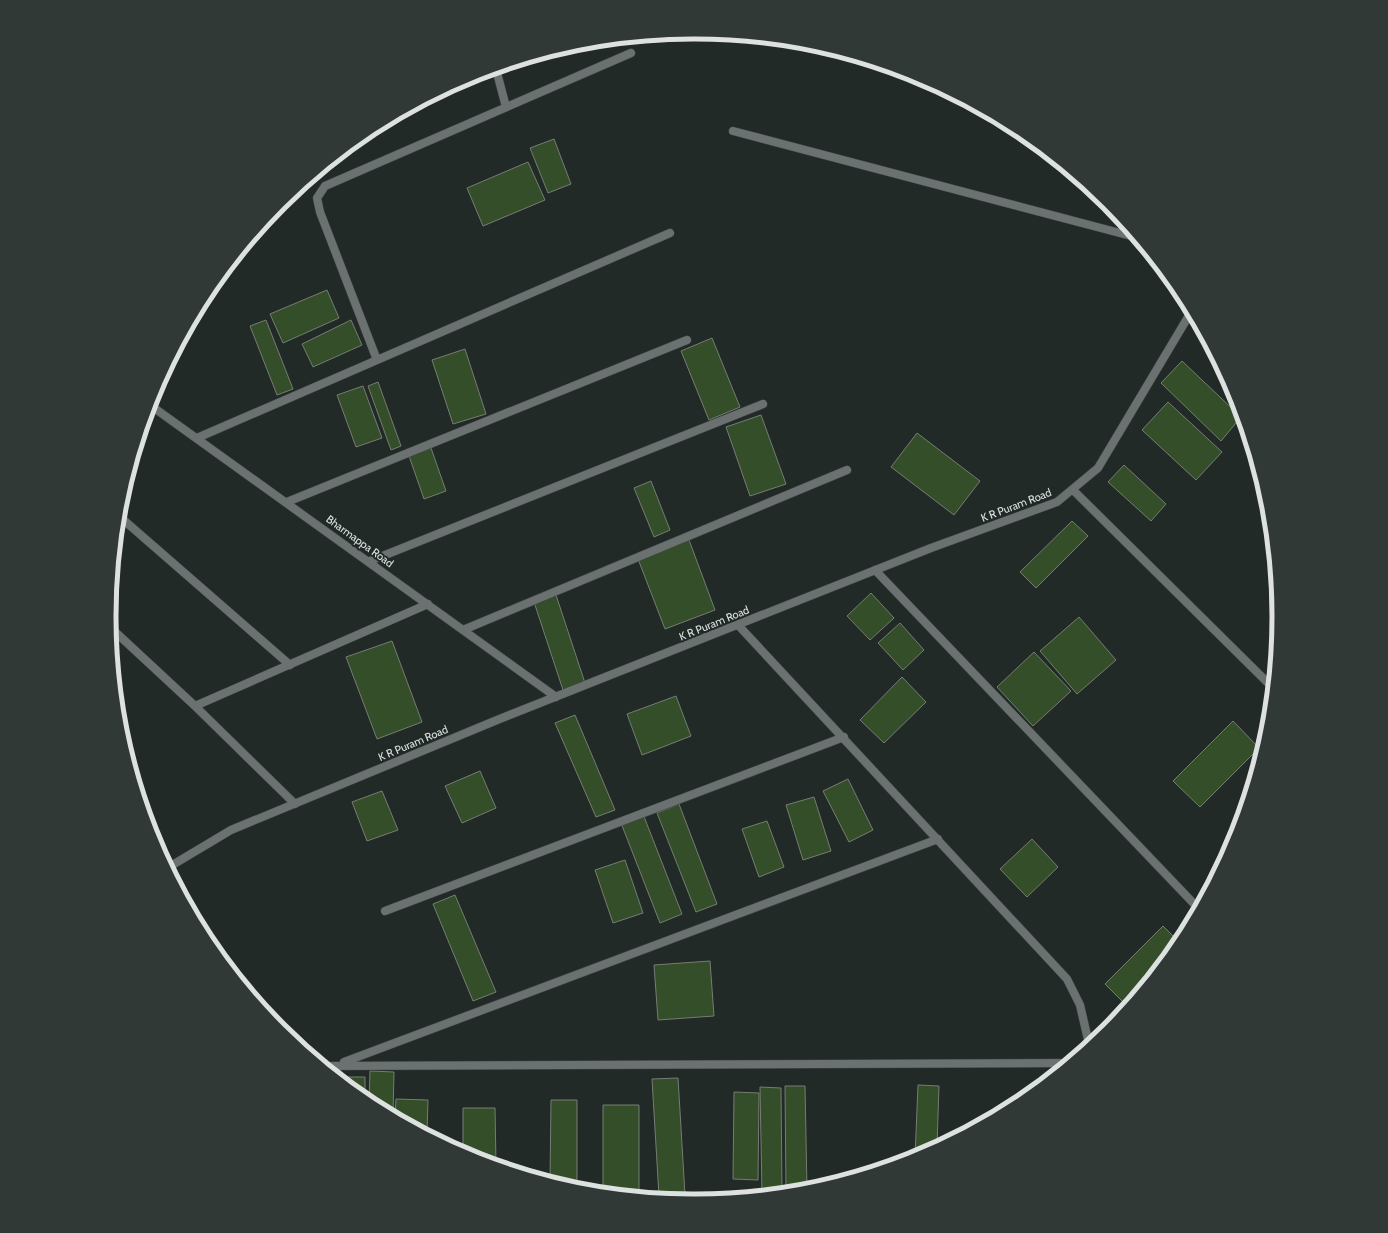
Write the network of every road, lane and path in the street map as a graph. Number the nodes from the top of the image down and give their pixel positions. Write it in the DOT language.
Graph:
graph roads {
  1 [pos="631,53"];
  2 [pos="497,74"];
  3 [pos="506,106"];
  4 [pos="733,131"];
  5 [pos="670,233"];
  6 [pos="1127,235"];
  7 [pos="1188,318"];
  8 [pos="687,340"];
  9 [pos="377,360"];
  10 [pos="762,404"];
  11 [pos="155,409"];
  12 [pos="197,438"];
  13 [pos="847,470"];
  14 [pos="1073,490"];
  15 [pos="287,502"];
  16 [pos="125,521"];
  17 [pos="370,561"];
  18 [pos="875,570"];
  19 [pos="428,604"];
  20 [pos="738,625"];
  21 [pos="463,630"];
  22 [pos="117,633"];
  23 [pos="290,665"];
  24 [pos="1268,683"];
  25 [pos="556,697"];
  26 [pos="195,706"];
  27 [pos="844,737"];
  28 [pos="295,804"];
  29 [pos="938,839"];
  30 [pos="173,864"];
  31 [pos="1194,904"];
  32 [pos="385,911"];
  33 [pos="1088,1038"];
  34 [pos="1060,1063"];
  35 [pos="338,1065"];
  36 [pos="331,1066"];
  1 -- 3 [label="street"];
  2 -- 3 [label="street"];
  3 -- 9 [label="street"];
  4 -- 6 [label="street"];
  5 -- 9 [label="street"];
  7 -- 14 [label="street, K R Puram Road"];
  8 -- 15 [label="street"];
  9 -- 12 [label="street"];
  10 -- 17 [label="street"];
  11 -- 12 [label="street, Bharmappa Road"];
  12 -- 15 [label="street, Bharmappa Road"];
  13 -- 21 [label="street"];
  14 -- 18 [label="street, K R Puram Road"];
  14 -- 24 [label="street"];
  15 -- 17 [label="street, Bharmappa Road"];
  16 -- 23 [label="street"];
  17 -- 19 [label="street, Bharmappa Road"];
  18 -- 20 [label="street, K R Puram Road"];
  18 -- 31 [label="street"];
  19 -- 21 [label="street, Bharmappa Road"];
  19 -- 23 [label="street"];
  20 -- 25 [label="street, K R Puram Road"];
  20 -- 27 [label="street"];
  21 -- 25 [label="street, Bharmappa Road"];
  22 -- 26 [label="street"];
  23 -- 26 [label="street"];
  25 -- 28 [label="street, K R Puram Road"];
  26 -- 28 [label="street"];
  27 -- 29 [label="street"];
  27 -- 32 [label="street"];
  28 -- 30 [label="street, K R Puram Road"];
  29 -- 33 [label="street"];
  29 -- 35 [label="street"];
  34 -- 35 [label="street"];
  35 -- 36 [label="street"];
}
